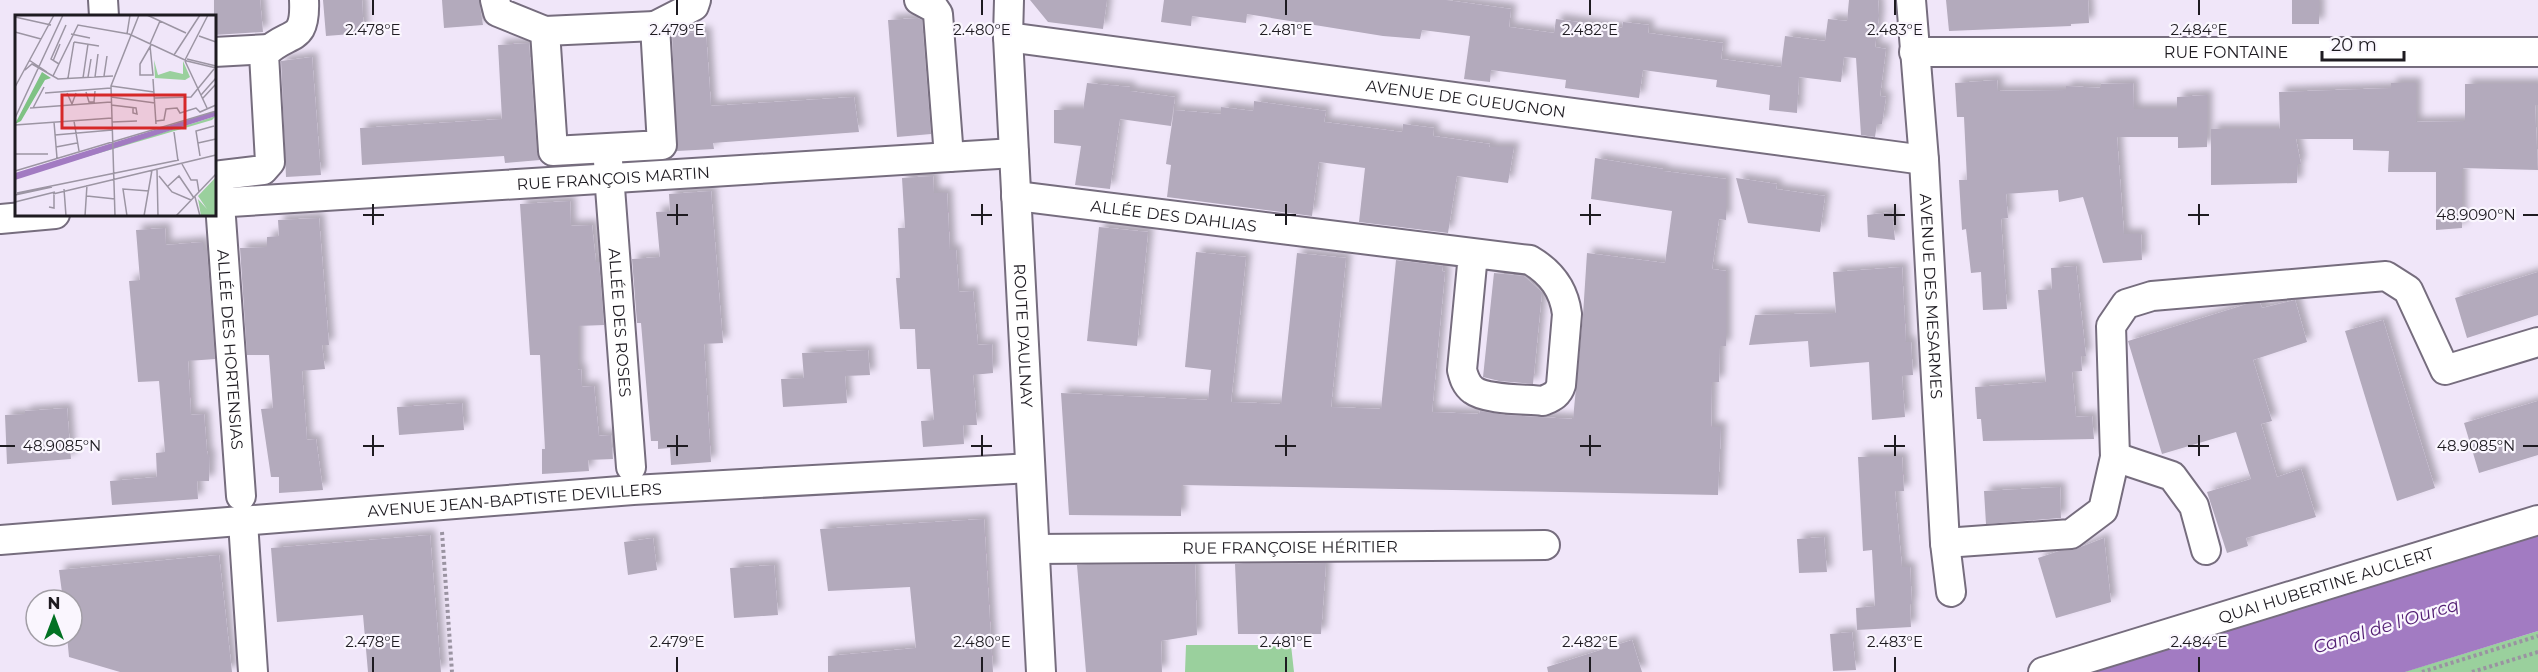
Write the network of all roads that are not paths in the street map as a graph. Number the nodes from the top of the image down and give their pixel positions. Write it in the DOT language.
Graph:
graph roads {
  1 [pos="103,0"];
  2 [pos="303,0"];
  3 [pos="495,0"];
  4 [pos="696,0"];
  5 [pos="919,0"];
  6 [pos="1009,0"];
  7 [pos="1911,0"];
  8 [pos="104,15"];
  9 [pos="655,26"];
  10 [pos="545,32"];
  11 [pos="1008,37"];
  12 [pos="269,49"];
  13 [pos="216,52"];
  14 [pos="1914,52"];
  15 [pos="2538,52"];
  16 [pos="607,148"];
  17 [pos="1014,153"];
  18 [pos="949,157"];
  19 [pos="1924,160"];
  20 [pos="609,178"];
  21 [pos="217,189"];
  22 [pos="1016,196"];
  23 [pos="33,216"];
  24 [pos="0,219"];
  25 [pos="1473,254"];
  26 [pos="2538,342"];
  27 [pos="2115,457"];
  28 [pos="630,467"];
  29 [pos="1030,468"];
  30 [pos="242,509"];
  31 [pos="2538,520"];
  32 [pos="0,540"];
  33 [pos="1945,543"];
  34 [pos="1545,545"];
  35 [pos="1035,549"];
  36 [pos="2206,550"];
  37 [pos="1951,592"];
  38 [pos="253,672"];
  39 [pos="1041,672"];
  40 [pos="2043,672"];
  1 -- 8 [label="street"];
  2 -- 12 [label="street"];
  3 -- 10 [label="street"];
  4 -- 9 [label="street"];
  5 -- 18 [label="street"];
  6 -- 11 [label="street, ROUTE D'AULNAY"];
  7 -- 14 [label="street, AVENUE DES MESARMES"];
  9 -- 10 [label="street"];
  9 -- 16 [label="street"];
  10 -- 16 [label="street"];
  11 -- 17 [label="street, ROUTE D'AULNAY"];
  11 -- 19 [label="street, AVENUE DE GUEUGNON"];
  12 -- 13 [label="street"];
  12 -- 21 [label="street"];
  14 -- 15 [label="street, RUE FONTAINE"];
  14 -- 19 [label="street, AVENUE DES MESARMES"];
  16 -- 20 [label="street, ALLÉE DES ROSES"];
  17 -- 18 [label="street, RUE FRANÇOIS MARTIN"];
  17 -- 22 [label="street, ROUTE D'AULNAY"];
  18 -- 20 [label="street, RUE FRANÇOIS MARTIN"];
  19 -- 33 [label="street, AVENUE DES MESARMES"];
  20 -- 21 [label="street, RUE FRANÇOIS MARTIN"];
  20 -- 28 [label="street, ALLÉE DES ROSES"];
  21 -- 30 [label="street, ALLÉE DES HORTENSIAS"];
  22 -- 25 [label="street, ALLÉE DES DAHLIAS"];
  22 -- 29 [label="street, ROUTE D'AULNAY"];
  23 -- 24 [label="street"];
  25 -- 25 [label="street, ALLÉE DES DAHLIAS"];
  26 -- 27 [label="street"];
  27 -- 33 [label="street"];
  27 -- 36 [label="street"];
  29 -- 30 [label="street, AVENUE JEAN-BAPTISTE DEVILLERS"];
  29 -- 35 [label="street, ROUTE D'AULNAY"];
  30 -- 32 [label="street, AVENUE JEAN-BAPTISTE DEVILLERS"];
  30 -- 38 [label="street, ALLÉE DES HORTENSIAS"];
  31 -- 40 [label="street, QUAI HUBERTINE AUCLERT"];
  33 -- 37 [label="street, AVENUE DES MESARMES"];
  34 -- 35 [label="street, RUE FRANÇOISE HÉRITIER"];
  35 -- 39 [label="street, ROUTE D'AULNAY"];
}
